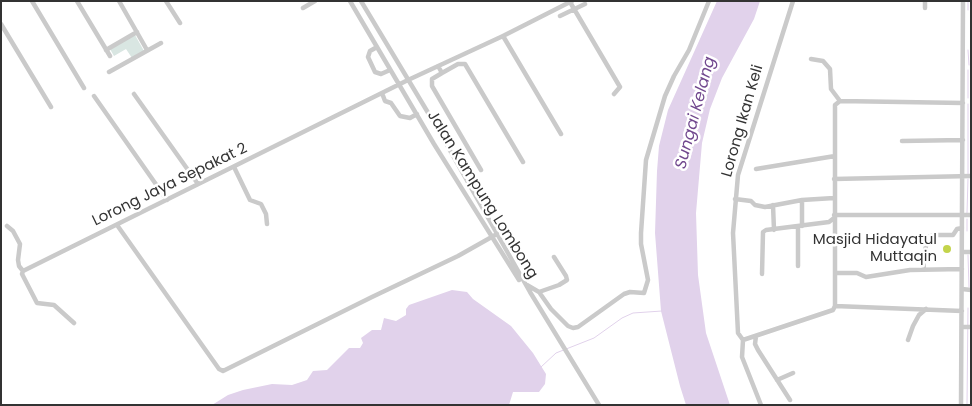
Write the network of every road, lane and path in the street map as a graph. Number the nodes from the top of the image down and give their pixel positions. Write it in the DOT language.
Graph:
graph roads {
  1 [pos="32,1"];
  2 [pos="77,1"];
  3 [pos="119,1"];
  4 [pos="166,1"];
  5 [pos="315,1"];
  6 [pos="350,1"];
  7 [pos="361,1"];
  8 [pos="709,1"];
  9 [pos="793,1"];
  10 [pos="925,1"];
  11 [pos="963,1"];
  12 [pos="571,2"];
  13 [pos="585,4"];
  14 [pos="303,8"];
  15 [pos="925,8"];
  16 [pos="574,9"];
  17 [pos="560,16"];
  18 [pos="180,23"];
  19 [pos="1,24"];
  20 [pos="963,30"];
  21 [pos="971,30"];
  22 [pos="137,32"];
  23 [pos="503,36"];
  24 [pos="161,43"];
  25 [pos="377,48"];
  26 [pos="106,50"];
  27 [pos="147,50"];
  28 [pos="110,56"];
  29 [pos="811,60"];
  30 [pos="438,66"];
  31 [pos="963,68"];
  32 [pos="971,68"];
  33 [pos="390,70"];
  34 [pos="109,72"];
  35 [pos="442,73"];
  36 [pos="408,80"];
  37 [pos="399,85"];
  38 [pos="84,88"];
  39 [pos="382,93"];
  40 [pos="134,94"];
  41 [pos="614,94"];
  42 [pos="94,96"];
  43 [pos="840,101"];
  44 [pos="964,102"];
  45 [pos="971,102"];
  46 [pos="51,107"];
  47 [pos="417,114"];
  48 [pos="561,134"];
  49 [pos="963,140"];
  50 [pos="902,142"];
  51 [pos="834,156"];
  52 [pos="523,162"];
  53 [pos="234,167"];
  54 [pos="756,169"];
  55 [pos="481,170"];
  56 [pos="963,176"];
  57 [pos="971,176"];
  58 [pos="834,179"];
  59 [pos="198,184"];
  60 [pos="834,198"];
  61 [pos="735,199"];
  62 [pos="167,200"];
  63 [pos="802,200"];
  64 [pos="773,205"];
  65 [pos="962,214"];
  66 [pos="971,215"];
  67 [pos="834,217"];
  68 [pos="267,224"];
  69 [pos="117,225"];
  70 [pos="7,226"];
  71 [pos="800,226"];
  72 [pos="962,228"];
  73 [pos="774,230"];
  74 [pos="495,236"];
  75 [pos="962,252"];
  76 [pos="971,252"];
  77 [pos="554,257"];
  78 [pos="798,266"];
  79 [pos="924,269"];
  80 [pos="962,269"];
  81 [pos="22,271"];
  82 [pos="835,273"];
  83 [pos="762,274"];
  84 [pos="526,285"];
  85 [pos="962,289"];
  86 [pos="971,290"];
  87 [pos="530,292"];
  88 [pos="539,292"];
  89 [pos="835,306"];
  90 [pos="926,309"];
  91 [pos="962,311"];
  92 [pos="74,323"];
  93 [pos="966,327"];
  94 [pos="756,336"];
  95 [pos="743,340"];
  96 [pos="908,340"];
  97 [pos="792,373"];
  98 [pos="777,380"];
  99 [pos="790,400"];
  100 [pos="599,405"];
  101 [pos="761,405"];
  102 [pos="961,405"];
  1 -- 38 [label="street"];
  2 -- 26 [label="street"];
  3 -- 22 [label="street"];
  4 -- 18 [label="street"];
  5 -- 14 [label="street"];
  6 -- 25 [label="street, Jalan Kampung Lombong"];
  7 -- 36 [label="street, Jalan Kampung Lombong"];
  8 -- 88 [label="street"];
  9 -- 61 [label="street, Lorong Ikan Keli"];
  10 -- 15 [label="street"];
  11 -- 20 [label="street"];
  12 -- 16 [label="street"];
  12 -- 23 [label="street, Lorong Jaya Sepakat 2"];
  13 -- 16 [label="street"];
  16 -- 17 [label="street"];
  16 -- 41 [label="street"];
  19 -- 46 [label="street"];
  20 -- 21 [label="street"];
  20 -- 31 [label="street"];
  22 -- 26 [label="street"];
  22 -- 27 [label="street"];
  23 -- 30 [label="street, Lorong Jaya Sepakat 2"];
  23 -- 48 [label="street"];
  24 -- 27 [label="street"];
  25 -- 33 [label="street, Jalan Kampung Lombong"];
  25 -- 33 [label="street"];
  26 -- 28 [label="street"];
  27 -- 34 [label="street"];
  29 -- 43 [label="street"];
  30 -- 35 [label="street"];
  30 -- 36 [label="street, Lorong Jaya Sepakat 2"];
  31 -- 32 [label="street"];
  31 -- 44 [label="street"];
  33 -- 37 [label="street, Jalan Kampung Lombong"];
  35 -- 52 [label="street"];
  35 -- 55 [label="street"];
  36 -- 37 [label="street, Lorong Jaya Sepakat 2"];
  36 -- 74 [label="street, Jalan Kampung Lombong"];
  37 -- 39 [label="street, Lorong Jaya Sepakat 2"];
  37 -- 47 [label="street, Jalan Kampung Lombong"];
  39 -- 47 [label="street"];
  39 -- 53 [label="street, Lorong Jaya Sepakat 2"];
  40 -- 59 [label="street"];
  42 -- 62 [label="street"];
  43 -- 44 [label="street"];
  43 -- 51 [label="street"];
  44 -- 45 [label="street"];
  44 -- 49 [label="street"];
  47 -- 74 [label="street, Jalan Kampung Lombong"];
  49 -- 50 [label="street"];
  49 -- 56 [label="street"];
  51 -- 54 [label="street"];
  51 -- 58 [label="street"];
  53 -- 59 [label="street, Lorong Jaya Sepakat 2"];
  53 -- 68 [label="street"];
  56 -- 57 [label="street"];
  56 -- 58 [label="street"];
  56 -- 65 [label="street"];
  58 -- 60 [label="street"];
  59 -- 62 [label="street, Lorong Jaya Sepakat 2"];
  60 -- 63 [label="street"];
  60 -- 67 [label="street"];
  61 -- 64 [label="street"];
  61 -- 95 [label="street, Lorong Ikan Keli"];
  62 -- 69 [label="street, Lorong Jaya Sepakat 2"];
  63 -- 64 [label="street"];
  63 -- 71 [label="street"];
  64 -- 73 [label="street"];
  65 -- 66 [label="street"];
  65 -- 67 [label="street"];
  65 -- 72 [label="street"];
  67 -- 71 [label="street"];
  67 -- 82 [label="street"];
  69 -- 74 [label="street"];
  69 -- 81 [label="street, Lorong Jaya Sepakat 2"];
  70 -- 81 [label="street"];
  71 -- 73 [label="street"];
  71 -- 78 [label="street"];
  72 -- 75 [label="street"];
  72 -- 79 [label="street"];
  73 -- 83 [label="street"];
  74 -- 84 [label="street, Jalan Kampung Lombong"];
  74 -- 87 [label="street, Jalan Kampung Lombong"];
  75 -- 76 [label="street"];
  75 -- 80 [label="street"];
  77 -- 88 [label="street"];
  79 -- 80 [label="street"];
  79 -- 82 [label="street"];
  80 -- 85 [label="street"];
  81 -- 92 [label="street"];
  82 -- 89 [label="street"];
  84 -- 87 [label="street, Jalan Kampung Lombong"];
  84 -- 88 [label="street"];
  85 -- 86 [label="street"];
  85 -- 91 [label="street"];
  87 -- 100 [label="street"];
  89 -- 90 [label="street"];
  89 -- 94 [label="street"];
  90 -- 91 [label="street"];
  90 -- 96 [label="street"];
  91 -- 93 [label="street"];
  93 -- 102 [label="street"];
  94 -- 95 [label="street"];
  94 -- 98 [label="street"];
  95 -- 101 [label="street, Lorong Ikan Keli"];
  97 -- 98 [label="street"];
  98 -- 99 [label="street"];
}
